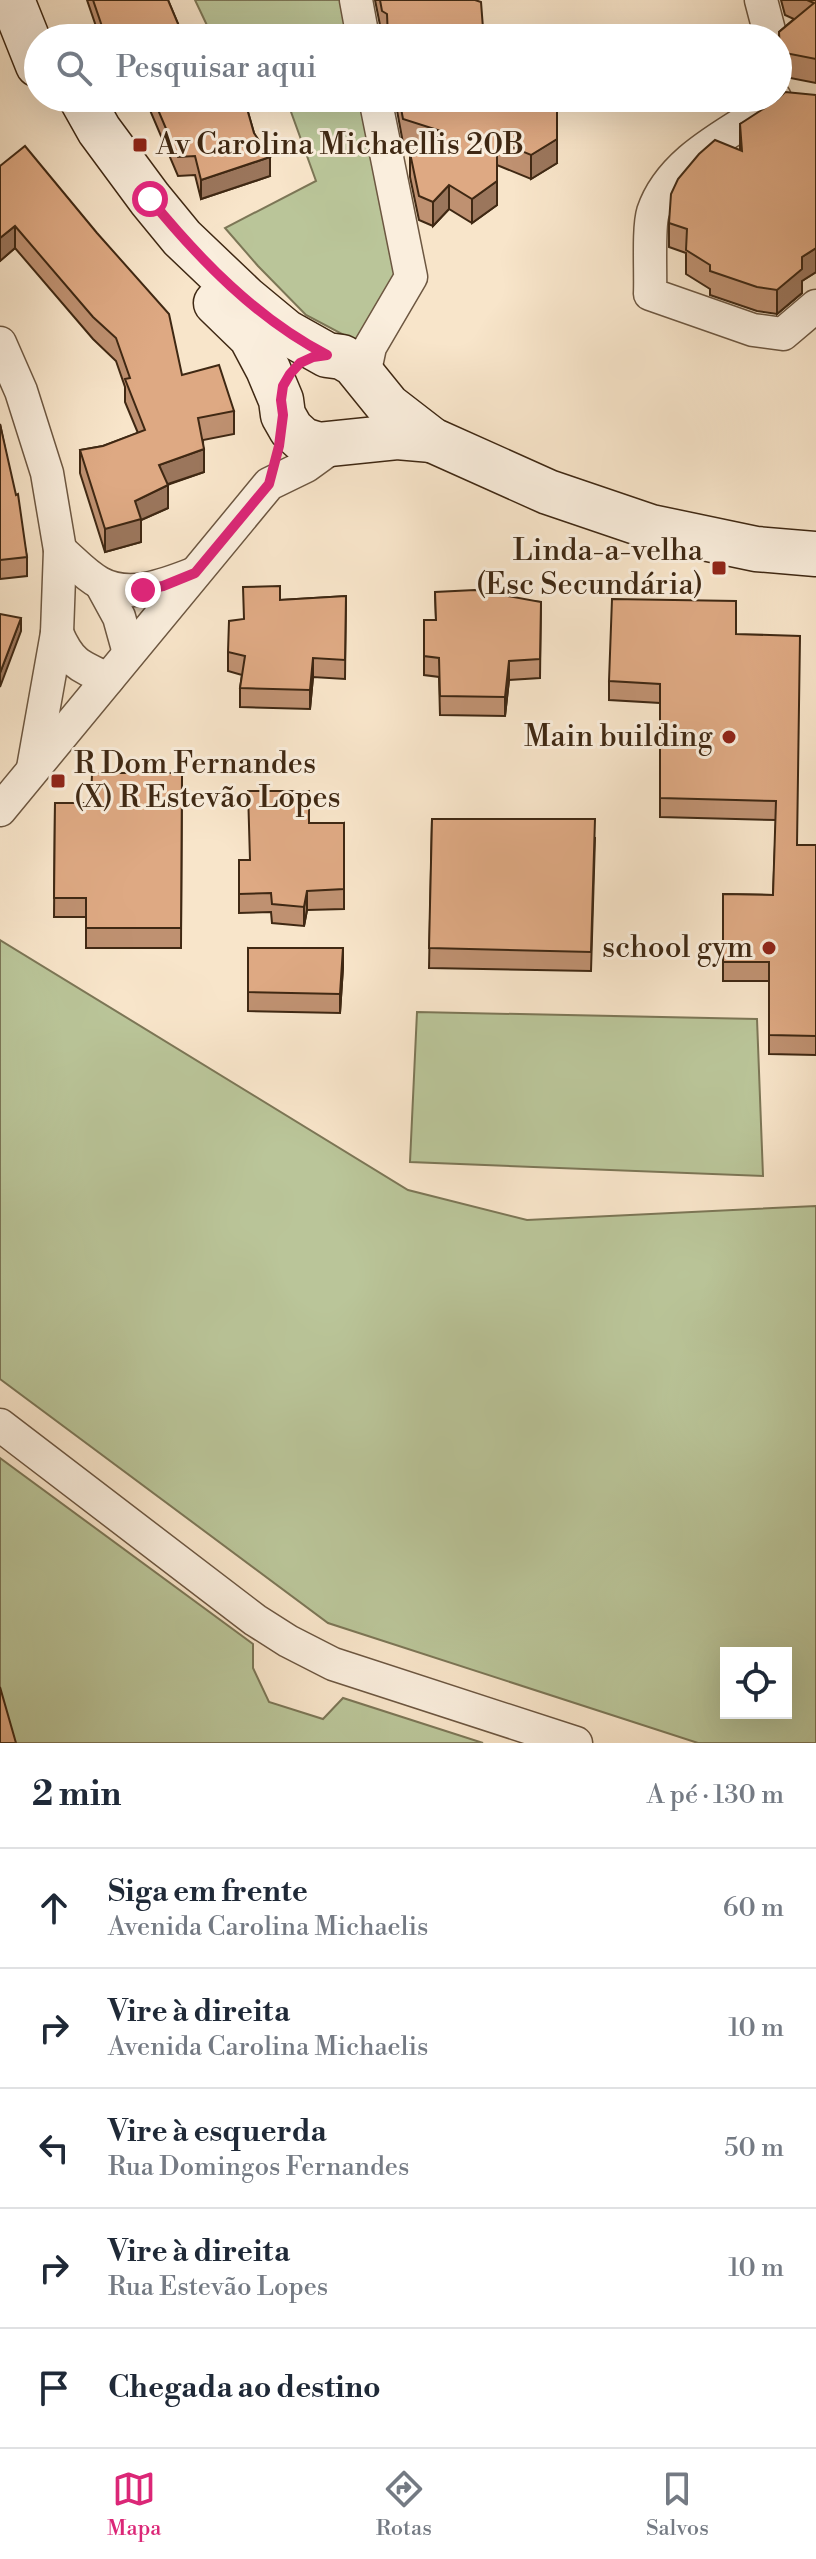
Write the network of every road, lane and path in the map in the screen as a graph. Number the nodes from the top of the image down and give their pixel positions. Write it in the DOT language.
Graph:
graph roads {
  1 [pos="12,0"];
  2 [pos="37,0"];
  3 [pos="356,0"];
  4 [pos="761,0"];
  5 [pos="47,24"];
  6 [pos="360,24"];
  7 [pos="767,24"];
  8 [pos="24,30"];
  9 [pos="64,112"];
  10 [pos="89,112"];
  11 [pos="378,112"];
  12 [pos="761,112"];
  13 [pos="816,306"];
  14 [pos="0,343"];
  15 [pos="354,372"];
  16 [pos="282,407"];
  17 [pos="432,440"];
  18 [pos="340,444"];
  19 [pos="269,484"];
  20 [pos="60,550"];
  21 [pos="816,554"];
  22 [pos="195,573"];
  23 [pos="101,584"];
  24 [pos="57,633"];
  25 [pos="129,653"];
  26 [pos="108,679"];
  27 [pos="33,771"];
  28 [pos="0,810"];
  29 [pos="0,1425"];
  30 [pos="576,1743"];
  1 -- 8 [label="street"];
  2 -- 5 [label="street"];
  3 -- 6 [label="street"];
  4 -- 7 [label="street"];
  9 -- 16 [label="street"];
  10 -- 15 [label="street"];
  11 -- 15 [label="street"];
  12 -- 13 [label="street"];
  14 -- 20 [label="street"];
  15 -- 16 [label="street"];
  15 -- 17 [label="street"];
  15 -- 18 [label="street"];
  16 -- 18 [label="street"];
  16 -- 19 [label="street"];
  17 -- 18 [label="street"];
  17 -- 21 [label="street"];
  18 -- 19 [label="street"];
  19 -- 22 [label="street"];
  20 -- 23 [label="street"];
  20 -- 24 [label="street"];
  22 -- 23 [label="street"];
  22 -- 25 [label="street"];
  23 -- 25 [label="street"];
  24 -- 26 [label="street"];
  24 -- 27 [label="street"];
  25 -- 26 [label="street"];
  26 -- 27 [label="street"];
  27 -- 28 [label="street"];
  29 -- 30 [label="street"];
}
